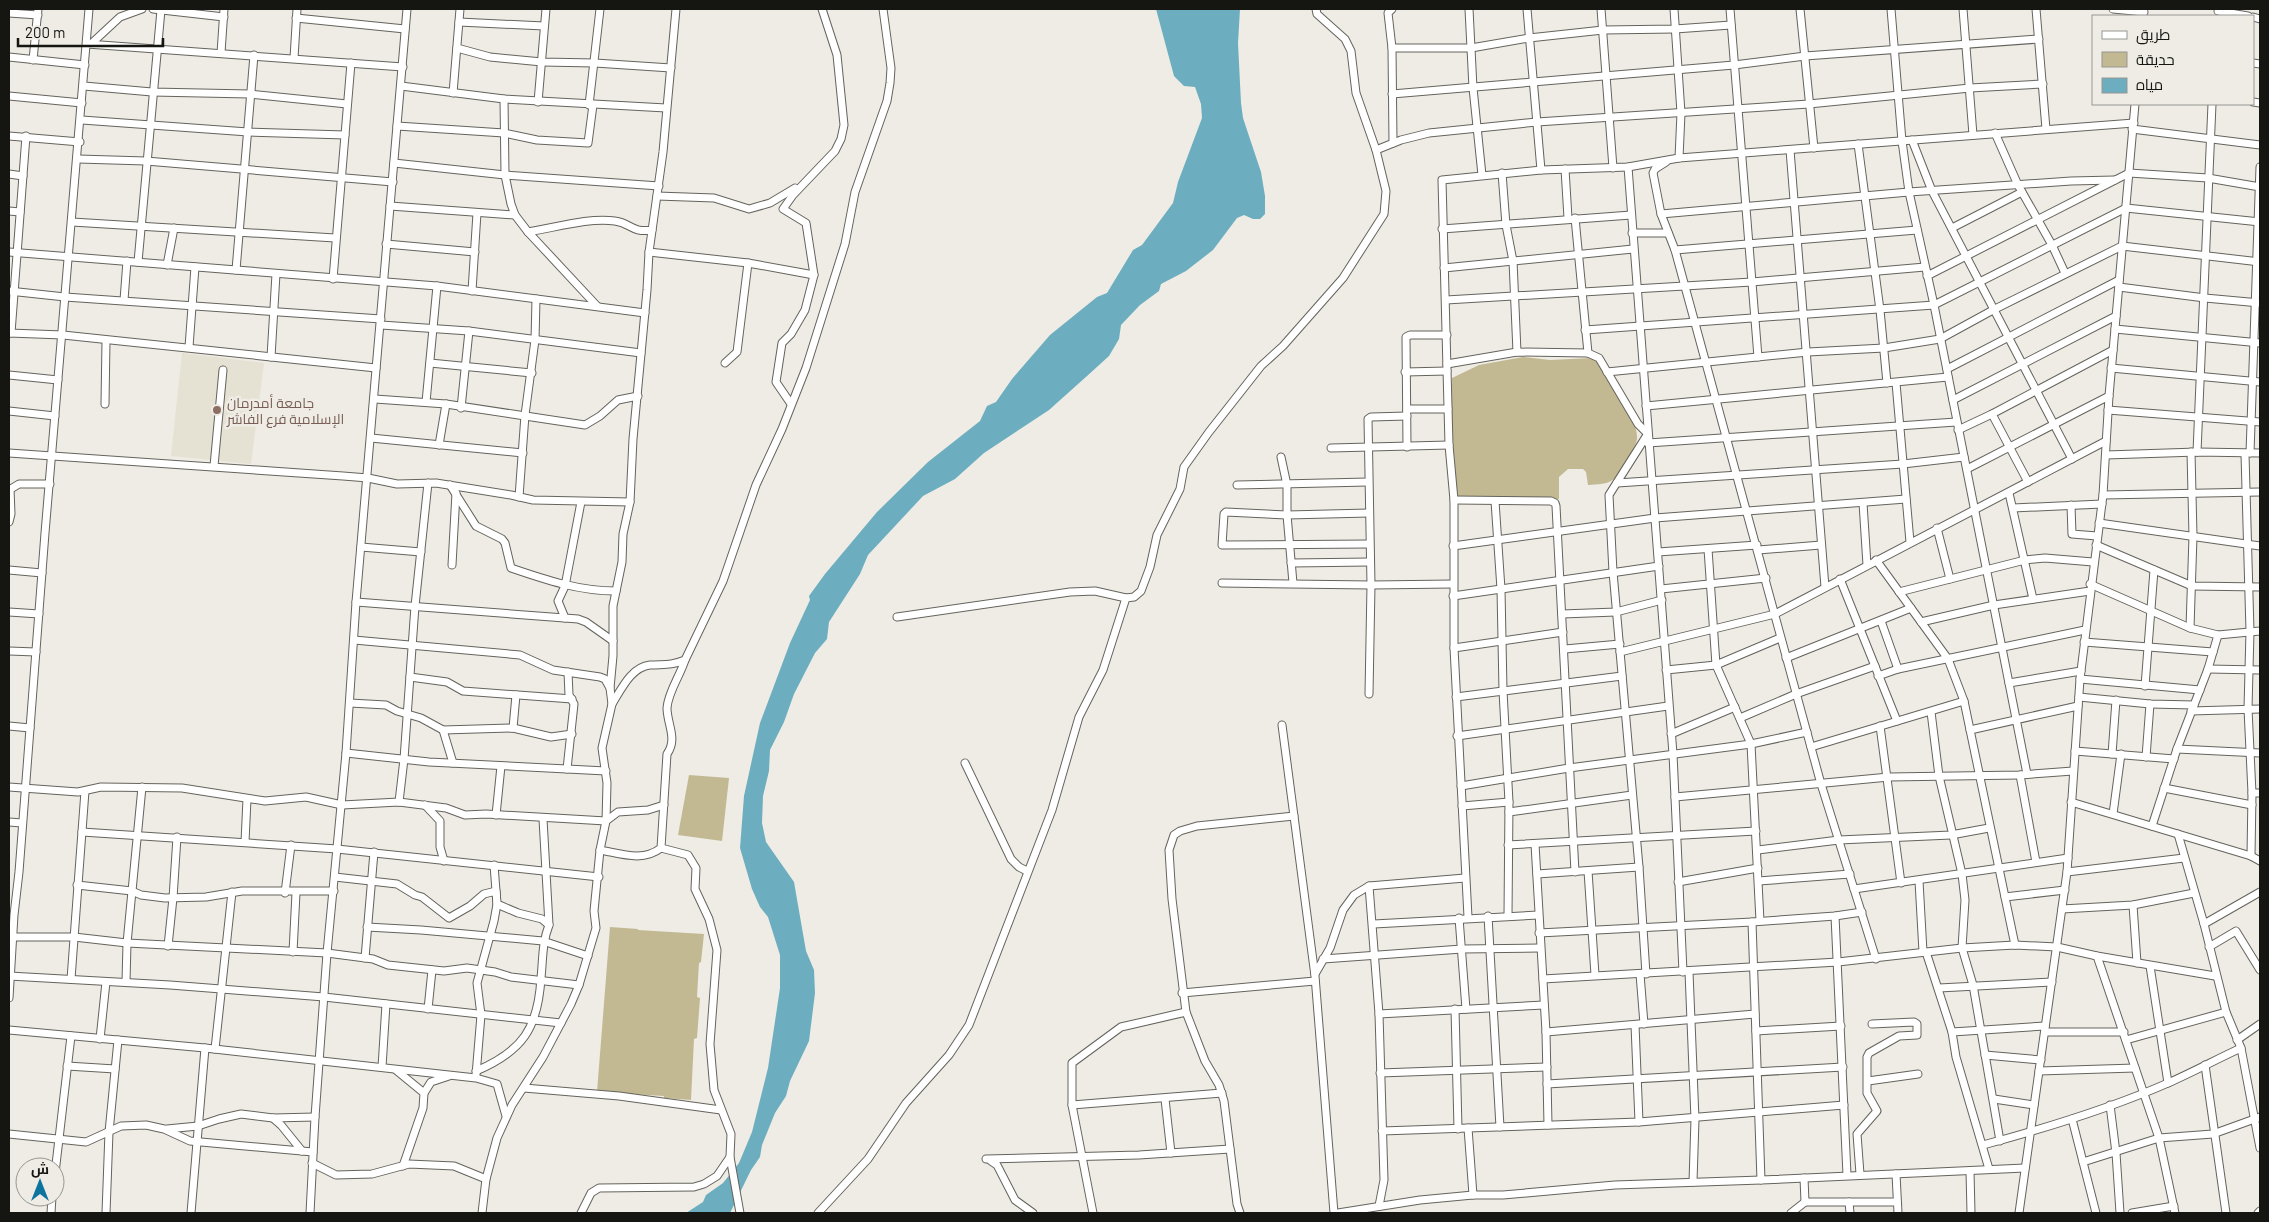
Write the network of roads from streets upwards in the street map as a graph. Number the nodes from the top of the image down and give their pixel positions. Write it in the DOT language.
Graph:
graph roads {
  1 [pos="89,9"];
  2 [pos="142,9"];
  3 [pos="157,9"];
  4 [pos="224,9"];
  5 [pos="297,9"];
  6 [pos="407,9"];
  7 [pos="460,9"];
  8 [pos="546,9"];
  9 [pos="600,9"];
  10 [pos="676,9"];
  11 [pos="822,9"];
  12 [pos="883,9"];
  13 [pos="1316,9"];
  14 [pos="1392,9"];
  15 [pos="1469,9"];
  16 [pos="1528,9"];
  17 [pos="1601,9"];
  18 [pos="1674,9"];
  19 [pos="1730,9"];
  20 [pos="1800,9"];
  21 [pos="1891,9"];
  22 [pos="1963,9"];
  23 [pos="2036,9"];
  24 [pos="2113,9"];
  25 [pos="38,12"];
  26 [pos="2144,12"];
  27 [pos="2218,12"];
  28 [pos="9,14"];
  29 [pos="2240,15"];
  30 [pos="224,17"];
  31 [pos="296,18"];
  32 [pos="459,22"];
  33 [pos="1731,25"];
  34 [pos="544,26"];
  35 [pos="405,29"];
  36 [pos="1675,29"];
  37 [pos="1602,30"];
  38 [pos="1529,38"];
  39 [pos="2039,39"];
  40 [pos="90,43"];
  41 [pos="1966,46"];
  42 [pos="156,48"];
  43 [pos="457,48"];
  44 [pos="1392,48"];
  45 [pos="1471,48"];
  46 [pos="1894,50"];
  47 [pos="221,53"];
  48 [pos="254,55"];
  49 [pos="1805,56"];
  50 [pos="9,57"];
  51 [pos="294,58"];
  52 [pos="33,60"];
  53 [pos="542,62"];
  54 [pos="351,63"];
  55 [pos="594,63"];
  56 [pos="1734,65"];
  57 [pos="85,66"];
  58 [pos="403,67"];
  59 [pos="671,68"];
  60 [pos="1678,70"];
  61 [pos="1607,76"];
  62 [pos="1533,82"];
  63 [pos="2043,84"];
  64 [pos="84,86"];
  65 [pos="401,86"];
  66 [pos="1473,88"];
  67 [pos="1970,88"];
  68 [pos="152,92"];
  69 [pos="453,93"];
  70 [pos="250,94"];
  71 [pos="1392,94"];
  72 [pos="9,96"];
  73 [pos="1898,96"];
  74 [pos="504,99"];
  75 [pos="538,102"];
  76 [pos="82,103"];
  77 [pos="347,104"];
  78 [pos="1810,104"];
  79 [pos="591,105"];
  80 [pos="2135,105"];
  81 [pos="2212,105"];
  82 [pos="666,108"];
  83 [pos="1738,109"];
  84 [pos="1681,113"];
  85 [pos="1610,118"];
  86 [pos="82,120"];
  87 [pos="1536,122"];
  88 [pos="150,125"];
  89 [pos="397,126"];
  90 [pos="2133,126"];
  91 [pos="1478,129"];
  92 [pos="2046,129"];
  93 [pos="248,132"];
  94 [pos="504,133"];
  95 [pos="1995,133"];
  96 [pos="345,135"];
  97 [pos="1973,135"];
  98 [pos="9,136"];
  99 [pos="26,136"];
  100 [pos="2210,139"];
  101 [pos="1912,140"];
  102 [pos="1902,141"];
  103 [pos="80,142"];
  104 [pos="1393,143"];
  105 [pos="1858,144"];
  106 [pos="2260,145"];
  107 [pos="1814,148"];
  108 [pos="1376,150"];
  109 [pos="1790,150"];
  110 [pos="1742,154"];
  111 [pos="78,158"];
  112 [pos="1679,158"];
  113 [pos="1669,160"];
  114 [pos="146,161"];
  115 [pos="394,163"];
  116 [pos="1628,167"];
  117 [pos="2260,167"];
  118 [pos="1613,168"];
  119 [pos="245,169"];
  120 [pos="1565,169"];
  121 [pos="816,170"];
  122 [pos="1540,170"];
  123 [pos="2129,173"];
  124 [pos="9,174"];
  125 [pos="1502,174"];
  126 [pos="505,175"];
  127 [pos="1482,175"];
  128 [pos="23,176"];
  129 [pos="341,178"];
  130 [pos="2208,178"];
  131 [pos="2115,180"];
  132 [pos="392,182"];
  133 [pos="659,186"];
  134 [pos="2260,187"];
  135 [pos="2020,188"];
  136 [pos="1932,191"];
  137 [pos="1909,192"];
  138 [pos="657,196"];
  139 [pos="1865,197"];
  140 [pos="1796,203"];
  141 [pos="390,206"];
  142 [pos="1746,207"];
  143 [pos="2126,208"];
  144 [pos="9,211"];
  145 [pos="20,212"];
  146 [pos="477,212"];
  147 [pos="1662,214"];
  148 [pos="515,215"];
  149 [pos="1631,215"];
  150 [pos="1571,218"];
  151 [pos="2206,218"];
  152 [pos="2037,220"];
  153 [pos="72,222"];
  154 [pos="2259,222"];
  155 [pos="142,225"];
  156 [pos="1506,225"];
  157 [pos="174,228"];
  158 [pos="1952,228"];
  159 [pos="1442,229"];
  160 [pos="652,230"];
  161 [pos="1917,230"];
  162 [pos="239,232"];
  163 [pos="528,232"];
  164 [pos="1632,233"];
  165 [pos="1668,233"];
  166 [pos="1869,235"];
  167 [pos="335,238"];
  168 [pos="1798,240"];
  169 [pos="386,244"];
  170 [pos="1749,245"];
  171 [pos="2052,245"];
  172 [pos="2122,246"];
  173 [pos="1633,250"];
  174 [pos="1675,250"];
  175 [pos="474,252"];
  176 [pos="649,252"];
  177 [pos="12,253"];
  178 [pos="1577,254"];
  179 [pos="1966,256"];
  180 [pos="2206,256"];
  181 [pos="68,258"];
  182 [pos="126,261"];
  183 [pos="1513,261"];
  184 [pos="138,262"];
  185 [pos="2259,262"];
  186 [pos="748,263"];
  187 [pos="167,264"];
  188 [pos="195,267"];
  189 [pos="1925,267"];
  190 [pos="1444,268"];
  191 [pos="236,270"];
  192 [pos="1874,272"];
  193 [pos="2066,273"];
  194 [pos="276,274"];
  195 [pos="814,275"];
  196 [pos="1927,276"];
  197 [pos="1801,277"];
  198 [pos="333,278"];
  199 [pos="1752,282"];
  200 [pos="384,283"];
  201 [pos="1980,283"];
  202 [pos="2119,284"];
  203 [pos="1685,285"];
  204 [pos="437,286"];
  205 [pos="1638,288"];
  206 [pos="11,291"];
  207 [pos="472,291"];
  208 [pos="1581,293"];
  209 [pos="1514,296"];
  210 [pos="65,297"];
  211 [pos="2205,298"];
  212 [pos="536,299"];
  213 [pos="124,300"];
  214 [pos="1446,300"];
  215 [pos="2258,302"];
  216 [pos="192,305"];
  217 [pos="1934,305"];
  218 [pos="597,306"];
  219 [pos="1880,310"];
  220 [pos="1993,310"];
  221 [pos="274,311"];
  222 [pos="645,313"];
  223 [pos="1804,316"];
  224 [pos="2116,316"];
  225 [pos="1755,320"];
  226 [pos="381,322"];
  227 [pos="1696,323"];
  228 [pos="1641,326"];
  229 [pos="433,328"];
  230 [pos="1585,330"];
  231 [pos="2115,330"];
  232 [pos="469,331"];
  233 [pos="10,333"];
  234 [pos="63,335"];
  235 [pos="1447,335"];
  236 [pos="2007,337"];
  237 [pos="2203,337"];
  238 [pos="1940,339"];
  239 [pos="535,340"];
  240 [pos="106,341"];
  241 [pos="2258,342"];
  242 [pos="188,347"];
  243 [pos="1884,348"];
  244 [pos="2113,350"];
  245 [pos="640,352"];
  246 [pos="1517,352"];
  247 [pos="1808,352"];
  248 [pos="1588,353"];
  249 [pos="271,357"];
  250 [pos="1758,357"];
  251 [pos="1706,362"];
  252 [pos="430,363"];
  253 [pos="725,363"];
  254 [pos="2021,363"];
  255 [pos="466,366"];
  256 [pos="376,368"];
  257 [pos="1447,368"];
  258 [pos="2111,368"];
  259 [pos="1643,369"];
  260 [pos="223,370"];
  261 [pos="1405,372"];
  262 [pos="1607,372"];
  263 [pos="532,373"];
  264 [pos="1948,373"];
  265 [pos="9,376"];
  266 [pos="2202,376"];
  267 [pos="58,380"];
  268 [pos="2257,382"];
  269 [pos="1887,383"];
  270 [pos="1896,383"];
  271 [pos="1811,391"];
  272 [pos="2037,391"];
  273 [pos="638,396"];
  274 [pos="2109,396"];
  275 [pos="375,399"];
  276 [pos="1716,399"];
  277 [pos="1952,400"];
  278 [pos="426,402"];
  279 [pos="105,404"];
  280 [pos="446,404"];
  281 [pos="791,404"];
  282 [pos="1646,406"];
  283 [pos="461,408"];
  284 [pos="1448,409"];
  285 [pos="2108,410"];
  286 [pos="9,411"];
  287 [pos="1407,412"];
  288 [pos="1992,414"];
  289 [pos="525,415"];
  290 [pos="55,416"];
  291 [pos="2200,418"];
  292 [pos="2252,421"];
  293 [pos="2260,422"];
  294 [pos="2054,425"];
  295 [pos="1900,426"];
  296 [pos="1957,426"];
  297 [pos="1814,432"];
  298 [pos="1647,434"];
  299 [pos="1727,437"];
  300 [pos="371,438"];
  301 [pos="2106,441"];
  302 [pos="1648,444"];
  303 [pos="439,445"];
  304 [pos="1449,445"];
  305 [pos="1407,447"];
  306 [pos="1331,448"];
  307 [pos="1368,448"];
  308 [pos="2010,448"];
  309 [pos="523,452"];
  310 [pos="2194,452"];
  311 [pos="9,453"];
  312 [pos="2260,453"];
  313 [pos="2247,454"];
  314 [pos="2106,455"];
  315 [pos="52,457"];
  316 [pos="1281,457"];
  317 [pos="1964,457"];
  318 [pos="2072,459"];
  319 [pos="1903,464"];
  320 [pos="214,466"];
  321 [pos="1815,469"];
  322 [pos="1967,469"];
  323 [pos="1737,476"];
  324 [pos="368,478"];
  325 [pos="1368,482"];
  326 [pos="1652,482"];
  327 [pos="2028,482"];
  328 [pos="428,483"];
  329 [pos="1617,483"];
  330 [pos="50,484"];
  331 [pos="1237,484"];
  332 [pos="450,485"];
  333 [pos="1287,485"];
  334 [pos="9,490"];
  335 [pos="456,492"];
  336 [pos="2192,492"];
  337 [pos="2245,492"];
  338 [pos="2260,492"];
  339 [pos="2009,493"];
  340 [pos="2103,495"];
  341 [pos="520,497"];
  342 [pos="1906,499"];
  343 [pos="1454,500"];
  344 [pos="1495,500"];
  345 [pos="581,502"];
  346 [pos="630,502"];
  347 [pos="1863,503"];
  348 [pos="2102,504"];
  349 [pos="2071,505"];
  350 [pos="1817,506"];
  351 [pos="1974,508"];
  352 [pos="2013,508"];
  353 [pos="1747,511"];
  354 [pos="1369,513"];
  355 [pos="1286,515"];
  356 [pos="1654,518"];
  357 [pos="9,522"];
  358 [pos="1611,522"];
  359 [pos="2100,523"];
  360 [pos="1937,528"];
  361 [pos="1558,531"];
  362 [pos="2097,536"];
  363 [pos="2193,536"];
  364 [pos="1498,541"];
  365 [pos="1910,542"];
  366 [pos="1369,544"];
  367 [pos="2096,544"];
  368 [pos="2246,544"];
  369 [pos="1289,545"];
  370 [pos="1821,545"];
  371 [pos="1453,546"];
  372 [pos="2260,546"];
  373 [pos="361,547"];
  374 [pos="1757,547"];
  375 [pos="1708,549"];
  376 [pos="420,552"];
  377 [pos="1658,552"];
  378 [pos="1876,560"];
  379 [pos="2025,560"];
  380 [pos="1370,562"];
  381 [pos="2093,562"];
  382 [pos="1291,563"];
  383 [pos="452,565"];
  384 [pos="1867,565"];
  385 [pos="1659,566"];
  386 [pos="1986,569"];
  387 [pos="9,570"];
  388 [pos="2154,570"];
  389 [pos="1613,572"];
  390 [pos="42,573"];
  391 [pos="1766,578"];
  392 [pos="1950,578"];
  393 [pos="1840,579"];
  394 [pos="1561,580"];
  395 [pos="1222,583"];
  396 [pos="1293,583"];
  397 [pos="1453,584"];
  398 [pos="1371,585"];
  399 [pos="1711,585"];
  400 [pos="565,586"];
  401 [pos="2192,586"];
  402 [pos="2260,586"];
  403 [pos="1825,587"];
  404 [pos="2248,587"];
  405 [pos="2090,588"];
  406 [pos="1501,589"];
  407 [pos="1661,589"];
  408 [pos="616,591"];
  409 [pos="1899,592"];
  410 [pos="1453,596"];
  411 [pos="1126,598"];
  412 [pos="2033,599"];
  413 [pos="1662,600"];
  414 [pos="356,602"];
  415 [pos="1994,605"];
  416 [pos="415,606"];
  417 [pos="1911,608"];
  418 [pos="2150,609"];
  419 [pos="9,612"];
  420 [pos="1616,612"];
  421 [pos="38,614"];
  422 [pos="1562,614"];
  423 [pos="1775,614"];
  424 [pos="897,617"];
  425 [pos="565,618"];
  426 [pos="1881,621"];
  427 [pos="1921,622"];
  428 [pos="2190,628"];
  429 [pos="1859,629"];
  430 [pos="1713,630"];
  431 [pos="2085,630"];
  432 [pos="2250,631"];
  433 [pos="2260,631"];
  434 [pos="1563,632"];
  435 [pos="2218,635"];
  436 [pos="1780,638"];
  437 [pos="354,640"];
  438 [pos="612,641"];
  439 [pos="1502,641"];
  440 [pos="1664,642"];
  441 [pos="2084,642"];
  442 [pos="412,646"];
  443 [pos="2002,646"];
  444 [pos="2147,647"];
  445 [pos="1454,648"];
  446 [pos="1620,648"];
  447 [pos="1564,649"];
  448 [pos="9,651"];
  449 [pos="36,652"];
  450 [pos="2213,652"];
  451 [pos="1786,658"];
  452 [pos="1948,659"];
  453 [pos="685,660"];
  454 [pos="1716,665"];
  455 [pos="1874,666"];
  456 [pos="1898,669"];
  457 [pos="2208,669"];
  458 [pos="1666,670"];
  459 [pos="2250,670"];
  460 [pos="2260,670"];
  461 [pos="2081,671"];
  462 [pos="568,672"];
  463 [pos="1622,676"];
  464 [pos="1878,676"];
  465 [pos="410,678"];
  466 [pos="2080,679"];
  467 [pos="2009,682"];
  468 [pos="1566,683"];
  469 [pos="2145,686"];
  470 [pos="610,688"];
  471 [pos="2200,690"];
  472 [pos="1503,691"];
  473 [pos="1369,694"];
  474 [pos="1796,694"];
  475 [pos="516,695"];
  476 [pos="1456,697"];
  477 [pos="2079,697"];
  478 [pos="572,699"];
  479 [pos="2116,700"];
  480 [pos="1964,701"];
  481 [pos="350,703"];
  482 [pos="612,704"];
  483 [pos="2150,704"];
  484 [pos="1668,706"];
  485 [pos="2078,706"];
  486 [pos="1735,707"];
  487 [pos="2193,708"];
  488 [pos="2248,709"];
  489 [pos="2260,709"];
  490 [pos="1932,712"];
  491 [pos="408,713"];
  492 [pos="1625,713"];
  493 [pos="1740,718"];
  494 [pos="2016,718"];
  495 [pos="1897,721"];
  496 [pos="1568,722"];
  497 [pos="1282,725"];
  498 [pos="9,726"];
  499 [pos="1880,726"];
  500 [pos="30,728"];
  501 [pos="513,728"];
  502 [pos="443,730"];
  503 [pos="1505,730"];
  504 [pos="1970,730"];
  505 [pos="1807,732"];
  506 [pos="572,734"];
  507 [pos="1671,734"];
  508 [pos="1457,736"];
  509 [pos="1751,744"];
  510 [pos="1811,747"];
  511 [pos="2176,749"];
  512 [pos="2075,750"];
  513 [pos="346,753"];
  514 [pos="2260,753"];
  515 [pos="1673,754"];
  516 [pos="2112,754"];
  517 [pos="2122,754"];
  518 [pos="2249,754"];
  519 [pos="2146,757"];
  520 [pos="404,759"];
  521 [pos="2174,759"];
  522 [pos="1629,761"];
  523 [pos="453,763"];
  524 [pos="965,763"];
  525 [pos="501,766"];
  526 [pos="1569,768"];
  527 [pos="567,769"];
  528 [pos="606,771"];
  529 [pos="2073,771"];
  530 [pos="1980,775"];
  531 [pos="2024,775"];
  532 [pos="1939,776"];
  533 [pos="1889,777"];
  534 [pos="1508,778"];
  535 [pos="1821,784"];
  536 [pos="1460,786"];
  537 [pos="9,787"];
  538 [pos="25,788"];
  539 [pos="142,788"];
  540 [pos="2164,788"];
  541 [pos="1754,790"];
  542 [pos="85,791"];
  543 [pos="2252,793"];
  544 [pos="2260,793"];
  545 [pos="1632,795"];
  546 [pos="1675,797"];
  547 [pos="247,799"];
  548 [pos="398,802"];
  549 [pos="1509,802"];
  550 [pos="2071,802"];
  551 [pos="342,805"];
  552 [pos="425,805"];
  553 [pos="664,805"];
  554 [pos="1571,805"];
  555 [pos="2252,805"];
  556 [pos="1462,806"];
  557 [pos="1509,812"];
  558 [pos="2113,814"];
  559 [pos="496,815"];
  560 [pos="1294,816"];
  561 [pos="543,819"];
  562 [pos="9,822"];
  563 [pos="606,822"];
  564 [pos="22,823"];
  565 [pos="2152,826"];
  566 [pos="1989,828"];
  567 [pos="1756,830"];
  568 [pos="82,832"];
  569 [pos="2178,834"];
  570 [pos="1951,835"];
  571 [pos="136,836"];
  572 [pos="1676,836"];
  573 [pos="176,837"];
  574 [pos="1896,838"];
  575 [pos="1636,839"];
  576 [pos="1839,840"];
  577 [pos="1572,841"];
  578 [pos="245,842"];
  579 [pos="1535,844"];
  580 [pos="291,845"];
  581 [pos="1508,845"];
  582 [pos="661,848"];
  583 [pos="338,849"];
  584 [pos="600,850"];
  585 [pos="1758,850"];
  586 [pos="374,852"];
  587 [pos="2257,857"];
  588 [pos="2068,858"];
  589 [pos="2184,858"];
  590 [pos="444,861"];
  591 [pos="2036,862"];
  592 [pos="494,865"];
  593 [pos="1639,867"];
  594 [pos="1758,868"];
  595 [pos="1998,868"];
  596 [pos="546,871"];
  597 [pos="1027,871"];
  598 [pos="1588,871"];
  599 [pos="1575,872"];
  600 [pos="2067,872"];
  601 [pos="1537,874"];
  602 [pos="1850,874"];
  603 [pos="1962,874"];
  604 [pos="335,877"];
  605 [pos="599,877"];
  606 [pos="1465,878"];
  607 [pos="1759,881"];
  608 [pos="1919,881"];
  609 [pos="372,882"];
  610 [pos="1678,882"];
  611 [pos="1901,883"];
  612 [pos="77,885"];
  613 [pos="1369,886"];
  614 [pos="1854,890"];
  615 [pos="2065,890"];
  616 [pos="132,891"];
  617 [pos="232,892"];
  618 [pos="334,892"];
  619 [pos="2260,892"];
  620 [pos="285,893"];
  621 [pos="296,893"];
  622 [pos="2194,893"];
  623 [pos="2005,897"];
  624 [pos="173,898"];
  625 [pos="497,904"];
  626 [pos="2133,905"];
  627 [pos="2062,909"];
  628 [pos="1862,912"];
  629 [pos="11,915"];
  630 [pos="1538,915"];
  631 [pos="1488,916"];
  632 [pos="1508,916"];
  633 [pos="1835,916"];
  634 [pos="1459,918"];
  635 [pos="1468,918"];
  636 [pos="1760,921"];
  637 [pos="1752,922"];
  638 [pos="1374,924"];
  639 [pos="2204,924"];
  640 [pos="549,925"];
  641 [pos="1681,926"];
  642 [pos="367,928"];
  643 [pos="1643,929"];
  644 [pos="1592,932"];
  645 [pos="1539,933"];
  646 [pos="10,937"];
  647 [pos="74,937"];
  648 [pos="489,937"];
  649 [pos="543,941"];
  650 [pos="127,943"];
  651 [pos="2015,944"];
  652 [pos="168,946"];
  653 [pos="2057,947"];
  654 [pos="2209,947"];
  655 [pos="1490,948"];
  656 [pos="1540,948"];
  657 [pos="1962,948"];
  658 [pos="227,949"];
  659 [pos="1462,949"];
  660 [pos="293,952"];
  661 [pos="1924,952"];
  662 [pos="327,953"];
  663 [pos="1375,955"];
  664 [pos="588,956"];
  665 [pos="2097,956"];
  666 [pos="365,958"];
  667 [pos="1323,959"];
  668 [pos="1876,959"];
  669 [pos="1838,962"];
  670 [pos="2137,963"];
  671 [pos="2150,966"];
  672 [pos="1753,968"];
  673 [pos="432,970"];
  674 [pos="479,970"];
  675 [pos="2260,970"];
  676 [pos="1686,972"];
  677 [pos="1643,974"];
  678 [pos="1595,975"];
  679 [pos="9,976"];
  680 [pos="2215,976"];
  681 [pos="1315,978"];
  682 [pos="71,979"];
  683 [pos="1543,979"];
  684 [pos="541,980"];
  685 [pos="106,982"];
  686 [pos="126,982"];
  687 [pos="2052,982"];
  688 [pos="579,985"];
  689 [pos="1974,985"];
  690 [pos="1939,988"];
  691 [pos="222,990"];
  692 [pos="1182,993"];
  693 [pos="324,997"];
  694 [pos="9,998"];
  695 [pos="386,1004"];
  696 [pos="1544,1005"];
  697 [pos="428,1008"];
  698 [pos="1494,1008"];
  699 [pos="1466,1009"];
  700 [pos="1455,1010"];
  701 [pos="1186,1012"];
  702 [pos="2226,1012"];
  703 [pos="1379,1014"];
  704 [pos="1755,1014"];
  705 [pos="481,1015"];
  706 [pos="535,1020"];
  707 [pos="1691,1020"];
  708 [pos="561,1023"];
  709 [pos="1898,1023"];
  710 [pos="1644,1024"];
  711 [pos="1872,1024"];
  712 [pos="2260,1024"];
  713 [pos="1635,1025"];
  714 [pos="1841,1026"];
  715 [pos="1981,1029"];
  716 [pos="2045,1029"];
  717 [pos="9,1030"];
  718 [pos="2159,1030"];
  719 [pos="1756,1031"];
  720 [pos="1546,1032"];
  721 [pos="1952,1032"];
  722 [pos="2124,1032"];
  723 [pos="71,1036"];
  724 [pos="1898,1036"];
  725 [pos="100,1039"];
  726 [pos="118,1040"];
  727 [pos="2126,1040"];
  728 [pos="2237,1040"];
  729 [pos="205,1048"];
  730 [pos="2241,1048"];
  731 [pos="215,1049"];
  732 [pos="1985,1055"];
  733 [pos="320,1060"];
  734 [pos="2041,1060"];
  735 [pos="2204,1065"];
  736 [pos="68,1066"];
  737 [pos="382,1067"];
  738 [pos="1547,1067"];
  739 [pos="1843,1067"];
  740 [pos="1497,1068"];
  741 [pos="2135,1068"];
  742 [pos="115,1069"];
  743 [pos="395,1069"];
  744 [pos="1457,1070"];
  745 [pos="2039,1071"];
  746 [pos="1756,1072"];
  747 [pos="1380,1073"];
  748 [pos="1918,1074"];
  749 [pos="451,1075"];
  750 [pos="476,1075"];
  751 [pos="1694,1076"];
  752 [pos="1637,1080"];
  753 [pos="1868,1081"];
  754 [pos="2168,1083"];
  755 [pos="1547,1084"];
  756 [pos="524,1088"];
  757 [pos="2144,1092"];
  758 [pos="424,1093"];
  759 [pos="1222,1093"];
  760 [pos="1164,1099"];
  761 [pos="1994,1099"];
  762 [pos="1072,1105"];
  763 [pos="1844,1105"];
  764 [pos="2034,1105"];
  765 [pos="2110,1106"];
  766 [pos="721,1110"];
  767 [pos="1759,1113"];
  768 [pos="506,1116"];
  769 [pos="315,1117"];
  770 [pos="273,1118"];
  771 [pos="2257,1118"];
  772 [pos="1695,1119"];
  773 [pos="2072,1119"];
  774 [pos="1639,1122"];
  775 [pos="1548,1125"];
  776 [pos="198,1126"];
  777 [pos="1500,1127"];
  778 [pos="1468,1128"];
  779 [pos="164,1129"];
  780 [pos="1458,1129"];
  781 [pos="1382,1131"];
  782 [pos="109,1132"];
  783 [pos="2030,1133"];
  784 [pos="9,1134"];
  785 [pos="2214,1134"];
  786 [pos="2159,1138"];
  787 [pos="59,1140"];
  788 [pos="2000,1141"];
  789 [pos="197,1142"];
  790 [pos="1983,1145"];
  791 [pos="2260,1148"];
  792 [pos="1230,1149"];
  793 [pos="302,1152"];
  794 [pos="313,1152"];
  795 [pos="1171,1153"];
  796 [pos="2116,1153"];
  797 [pos="1081,1156"];
  798 [pos="57,1157"];
  799 [pos="730,1157"];
  800 [pos="2083,1162"];
  801 [pos="312,1163"];
  802 [pos="403,1166"];
  803 [pos="2025,1168"];
  804 [pos="1989,1169"];
  805 [pos="1970,1170"];
  806 [pos="1860,1174"];
  807 [pos="1896,1174"];
  808 [pos="1847,1175"];
  809 [pos="1804,1178"];
  810 [pos="486,1179"];
  811 [pos="1761,1180"];
  812 [pos="1693,1182"];
  813 [pos="1473,1195"];
  814 [pos="1805,1202"];
  815 [pos="1849,1202"];
  816 [pos="1897,1202"];
  817 [pos="1379,1206"];
  818 [pos="2175,1210"];
  819 [pos="106,1213"];
  820 [pos="191,1213"];
  821 [pos="310,1213"];
  822 [pos="482,1213"];
  823 [pos="581,1213"];
  824 [pos="740,1213"];
  825 [pos="818,1213"];
  826 [pos="1032,1213"];
  827 [pos="1093,1213"];
  828 [pos="1240,1213"];
  829 [pos="1334,1213"];
  830 [pos="1338,1213"];
  831 [pos="1791,1213"];
  832 [pos="1850,1213"];
  833 [pos="1898,1213"];
  834 [pos="1972,1213"];
  835 [pos="2019,1213"];
  836 [pos="2096,1213"];
  837 [pos="2120,1213"];
  838 [pos="2132,1213"];
  839 [pos="2226,1213"];
  1 -- 40 [label="street"];
  2 -- 40 [label="street"];
  3 -- 30 [label="street"];
  3 -- 42 [label="street"];
  4 -- 30 [label="street"];
  5 -- 31 [label="street"];
  6 -- 35 [label="street"];
  7 -- 32 [label="street"];
  8 -- 34 [label="street"];
  9 -- 55 [label="street"];
  10 -- 59 [label="street"];
  11 -- 121 [label="street"];
  12 -- 281 [label="street"];
  13 -- 108 [label="street"];
  14 -- 44 [label="street"];
  15 -- 45 [label="street"];
  16 -- 38 [label="street"];
  17 -- 37 [label="street"];
  18 -- 36 [label="street"];
  19 -- 33 [label="street"];
  20 -- 49 [label="street"];
  21 -- 46 [label="street"];
  22 -- 41 [label="street"];
  23 -- 39 [label="street"];
  24 -- 26 [label="street"];
  25 -- 28 [label="street"];
  25 -- 52 [label="street"];
  27 -- 29 [label="street"];
  30 -- 47 [label="street"];
  31 -- 35 [label="street"];
  31 -- 51 [label="street"];
  32 -- 34 [label="street"];
  32 -- 43 [label="street"];
  33 -- 36 [label="street"];
  33 -- 56 [label="street"];
  34 -- 53 [label="street"];
  35 -- 58 [label="street"];
  36 -- 37 [label="street"];
  36 -- 60 [label="street"];
  37 -- 38 [label="street"];
  37 -- 61 [label="street"];
  38 -- 45 [label="street"];
  38 -- 62 [label="street"];
  39 -- 41 [label="street"];
  39 -- 63 [label="street"];
  40 -- 42 [label="street"];
  40 -- 57 [label="street"];
  41 -- 46 [label="street"];
  41 -- 67 [label="street"];
  42 -- 47 [label="street"];
  42 -- 68 [label="street"];
  43 -- 53 [label="street"];
  43 -- 69 [label="street"];
  44 -- 45 [label="street"];
  44 -- 71 [label="street"];
  45 -- 66 [label="street"];
  46 -- 49 [label="street"];
  46 -- 73 [label="street"];
  47 -- 48 [label="street"];
  48 -- 51 [label="street"];
  48 -- 70 [label="street"];
  49 -- 56 [label="street"];
  49 -- 78 [label="street"];
  50 -- 52 [label="street"];
  51 -- 54 [label="street"];
  52 -- 57 [label="street"];
  53 -- 55 [label="street"];
  53 -- 75 [label="street"];
  54 -- 58 [label="street"];
  54 -- 77 [label="street"];
  55 -- 59 [label="street"];
  55 -- 79 [label="street"];
  56 -- 60 [label="street"];
  56 -- 83 [label="street"];
  57 -- 64 [label="street"];
  58 -- 65 [label="street"];
  59 -- 82 [label="street"];
  60 -- 61 [label="street"];
  60 -- 84 [label="street"];
  61 -- 62 [label="street"];
  61 -- 85 [label="street"];
  62 -- 66 [label="street"];
  62 -- 87 [label="street"];
  63 -- 67 [label="street"];
  63 -- 92 [label="street"];
  64 -- 68 [label="street"];
  64 -- 76 [label="street"];
  65 -- 69 [label="street"];
  65 -- 89 [label="street"];
  66 -- 71 [label="street"];
  66 -- 91 [label="street"];
  67 -- 73 [label="street"];
  67 -- 97 [label="street"];
  68 -- 70 [label="street"];
  68 -- 88 [label="street"];
  69 -- 74 [label="street"];
  70 -- 77 [label="street"];
  70 -- 93 [label="street"];
  71 -- 104 [label="street"];
  72 -- 76 [label="street"];
  73 -- 78 [label="street"];
  73 -- 102 [label="street"];
  74 -- 75 [label="street"];
  74 -- 94 [label="street"];
  75 -- 79 [label="street"];
  76 -- 86 [label="street"];
  77 -- 96 [label="street"];
  78 -- 83 [label="street"];
  78 -- 107 [label="street"];
  79 -- 82 [label="street"];
  79 -- 94 [label="street"];
  80 -- 90 [label="street"];
  81 -- 100 [label="street"];
  82 -- 133 [label="street"];
  83 -- 84 [label="street"];
  83 -- 110 [label="street"];
  84 -- 85 [label="street"];
  84 -- 112 [label="street"];
  85 -- 87 [label="street"];
  85 -- 118 [label="street"];
  86 -- 88 [label="street"];
  86 -- 103 [label="street"];
  87 -- 91 [label="street"];
  87 -- 122 [label="street"];
  88 -- 93 [label="street"];
  88 -- 114 [label="street"];
  89 -- 94 [label="street"];
  89 -- 115 [label="street"];
  90 -- 92 [label="street"];
  90 -- 100 [label="street"];
  90 -- 123 [label="street"];
  91 -- 104 [label="street"];
  91 -- 127 [label="street"];
  92 -- 95 [label="street"];
  93 -- 96 [label="street"];
  93 -- 119 [label="street"];
  94 -- 126 [label="street"];
  95 -- 97 [label="street"];
  95 -- 135 [label="street"];
  96 -- 129 [label="street"];
  97 -- 101 [label="street"];
  98 -- 99 [label="street"];
  99 -- 103 [label="street"];
  99 -- 128 [label="street"];
  100 -- 106 [label="street"];
  100 -- 130 [label="street"];
  101 -- 102 [label="street"];
  101 -- 136 [label="street"];
  102 -- 105 [label="street"];
  102 -- 137 [label="street"];
  103 -- 111 [label="street"];
  104 -- 108 [label="street"];
  105 -- 107 [label="street"];
  105 -- 139 [label="street"];
  107 -- 109 [label="street"];
  108 -- 411 [label="street"];
  109 -- 110 [label="street"];
  109 -- 140 [label="street"];
  110 -- 112 [label="street"];
  110 -- 142 [label="street"];
  111 -- 114 [label="street"];
  111 -- 153 [label="street"];
  112 -- 113 [label="street"];
  113 -- 116 [label="street"];
  113 -- 147 [label="street"];
  114 -- 119 [label="street"];
  114 -- 155 [label="street"];
  115 -- 126 [label="street"];
  115 -- 132 [label="street"];
  116 -- 118 [label="street"];
  116 -- 149 [label="street"];
  117 -- 134 [label="street"];
  118 -- 120 [label="street"];
  119 -- 129 [label="street"];
  119 -- 162 [label="street"];
  120 -- 122 [label="street"];
  120 -- 150 [label="street"];
  121 -- 138 [label="street"];
  121 -- 195 [label="street"];
  122 -- 125 [label="street"];
  123 -- 130 [label="street"];
  123 -- 131 [label="street"];
  123 -- 143 [label="street"];
  124 -- 128 [label="street"];
  125 -- 127 [label="street"];
  125 -- 156 [label="street"];
  126 -- 133 [label="street"];
  126 -- 148 [label="street"];
  127 -- 159 [label="street"];
  128 -- 145 [label="street"];
  129 -- 132 [label="street"];
  129 -- 167 [label="street"];
  130 -- 134 [label="street"];
  130 -- 151 [label="street"];
  131 -- 135 [label="street"];
  131 -- 152 [label="street"];
  132 -- 141 [label="street"];
  133 -- 138 [label="street"];
  134 -- 154 [label="street"];
  135 -- 136 [label="street"];
  135 -- 152 [label="street"];
  135 -- 158 [label="street"];
  136 -- 137 [label="street"];
  136 -- 158 [label="street"];
  137 -- 139 [label="street"];
  137 -- 161 [label="street"];
  138 -- 160 [label="street"];
  139 -- 140 [label="street"];
  139 -- 166 [label="street"];
  140 -- 142 [label="street"];
  140 -- 168 [label="street"];
  141 -- 146 [label="street"];
  141 -- 169 [label="street"];
  142 -- 147 [label="street"];
  142 -- 170 [label="street"];
  143 -- 151 [label="street"];
  143 -- 171 [label="street"];
  143 -- 172 [label="street"];
  144 -- 145 [label="street"];
  145 -- 177 [label="street"];
  146 -- 148 [label="street"];
  146 -- 175 [label="street"];
  147 -- 165 [label="street"];
  148 -- 163 [label="street"];
  149 -- 150 [label="street"];
  149 -- 164 [label="street"];
  150 -- 156 [label="street"];
  150 -- 178 [label="street"];
  151 -- 154 [label="street"];
  151 -- 180 [label="street"];
  152 -- 171 [label="street"];
  152 -- 179 [label="street"];
  153 -- 155 [label="street"];
  153 -- 181 [label="street"];
  154 -- 185 [label="street"];
  155 -- 157 [label="street"];
  155 -- 184 [label="street"];
  156 -- 159 [label="street"];
  156 -- 183 [label="street"];
  157 -- 162 [label="street"];
  157 -- 187 [label="street"];
  158 -- 179 [label="street"];
  159 -- 190 [label="street"];
  160 -- 163 [label="street"];
  160 -- 176 [label="street"];
  161 -- 166 [label="street"];
  161 -- 189 [label="street"];
  162 -- 167 [label="street"];
  162 -- 191 [label="street"];
  163 -- 218 [label="street"];
  164 -- 165 [label="street"];
  164 -- 173 [label="street"];
  165 -- 174 [label="street"];
  166 -- 168 [label="street"];
  166 -- 192 [label="street"];
  167 -- 198 [label="street"];
  168 -- 170 [label="street"];
  168 -- 197 [label="street"];
  169 -- 175 [label="street"];
  169 -- 200 [label="street"];
  170 -- 174 [label="street"];
  170 -- 199 [label="street"];
  171 -- 193 [label="street"];
  171 -- 201 [label="street"];
  172 -- 180 [label="street"];
  172 -- 193 [label="street"];
  172 -- 202 [label="street"];
  173 -- 178 [label="street"];
  173 -- 205 [label="street"];
  174 -- 203 [label="street"];
  175 -- 207 [label="street"];
  176 -- 186 [label="street"];
  176 -- 222 [label="street"];
  177 -- 181 [label="street"];
  177 -- 206 [label="street"];
  178 -- 183 [label="street"];
  178 -- 208 [label="street"];
  179 -- 196 [label="street"];
  179 -- 201 [label="street"];
  180 -- 185 [label="street"];
  180 -- 211 [label="street"];
  181 -- 182 [label="street"];
  181 -- 210 [label="street"];
  182 -- 184 [label="street"];
  182 -- 213 [label="street"];
  183 -- 190 [label="street"];
  183 -- 209 [label="street"];
  184 -- 187 [label="street"];
  185 -- 215 [label="street"];
  186 -- 195 [label="street"];
  186 -- 253 [label="street"];
  187 -- 188 [label="street"];
  188 -- 191 [label="street"];
  188 -- 216 [label="street"];
  189 -- 192 [label="street"];
  189 -- 196 [label="street"];
  190 -- 214 [label="street"];
  191 -- 194 [label="street"];
  192 -- 197 [label="street"];
  192 -- 219 [label="street"];
  193 -- 220 [label="street"];
  194 -- 198 [label="street"];
  194 -- 221 [label="street"];
  195 -- 281 [label="street"];
  196 -- 217 [label="street"];
  197 -- 199 [label="street"];
  197 -- 223 [label="street"];
  198 -- 200 [label="street"];
  199 -- 203 [label="street"];
  199 -- 225 [label="street"];
  200 -- 204 [label="street"];
  200 -- 226 [label="street"];
  201 -- 217 [label="street"];
  201 -- 220 [label="street"];
  202 -- 211 [label="street"];
  202 -- 224 [label="street"];
  202 -- 236 [label="street"];
  203 -- 205 [label="street"];
  203 -- 227 [label="street"];
  204 -- 207 [label="street"];
  204 -- 229 [label="street"];
  205 -- 208 [label="street"];
  205 -- 228 [label="street"];
  206 -- 210 [label="street"];
  206 -- 233 [label="street"];
  207 -- 212 [label="street"];
  208 -- 209 [label="street"];
  208 -- 230 [label="street"];
  209 -- 214 [label="street"];
  209 -- 246 [label="street"];
  210 -- 213 [label="street"];
  210 -- 234 [label="street"];
  211 -- 215 [label="street"];
  211 -- 237 [label="street"];
  212 -- 218 [label="street"];
  212 -- 239 [label="street"];
  213 -- 216 [label="street"];
  214 -- 235 [label="street"];
  215 -- 241 [label="street"];
  216 -- 221 [label="street"];
  216 -- 242 [label="street"];
  217 -- 219 [label="street"];
  217 -- 238 [label="street"];
  218 -- 222 [label="street"];
  219 -- 223 [label="street"];
  219 -- 243 [label="street"];
  220 -- 236 [label="street"];
  220 -- 238 [label="street"];
  221 -- 226 [label="street"];
  221 -- 249 [label="street"];
  222 -- 245 [label="street"];
  223 -- 225 [label="street"];
  223 -- 247 [label="street"];
  224 -- 231 [label="street"];
  224 -- 254 [label="street"];
  225 -- 227 [label="street"];
  225 -- 250 [label="street"];
  226 -- 229 [label="street"];
  226 -- 256 [label="street"];
  227 -- 228 [label="street"];
  227 -- 251 [label="street"];
  228 -- 230 [label="street"];
  228 -- 259 [label="street"];
  229 -- 232 [label="street"];
  229 -- 252 [label="street"];
  230 -- 248 [label="street"];
  231 -- 237 [label="street"];
  231 -- 244 [label="street"];
  232 -- 239 [label="street"];
  232 -- 255 [label="street"];
  233 -- 234 [label="street"];
  234 -- 240 [label="street"];
  234 -- 267 [label="street"];
  235 -- 257 [label="street"];
  235 -- 261 [label="street"];
  236 -- 254 [label="street"];
  236 -- 264 [label="street"];
  237 -- 241 [label="street"];
  237 -- 266 [label="street"];
  238 -- 243 [label="street"];
  238 -- 264 [label="street"];
  239 -- 245 [label="street"];
  239 -- 263 [label="street"];
  240 -- 242 [label="street"];
  240 -- 279 [label="street"];
  241 -- 268 [label="street"];
  242 -- 249 [label="street"];
  243 -- 247 [label="street"];
  243 -- 269 [label="street"];
  244 -- 258 [label="street"];
  244 -- 272 [label="street"];
  245 -- 273 [label="street"];
  246 -- 248 [label="street"];
  246 -- 257 [label="street"];
  247 -- 250 [label="street"];
  247 -- 271 [label="street"];
  248 -- 262 [label="street"];
  249 -- 256 [label="street"];
  250 -- 251 [label="street"];
  251 -- 259 [label="street"];
  251 -- 276 [label="street"];
  252 -- 255 [label="street"];
  252 -- 278 [label="street"];
  254 -- 272 [label="street"];
  254 -- 277 [label="street"];
  255 -- 263 [label="street"];
  255 -- 283 [label="street"];
  256 -- 275 [label="street"];
  257 -- 261 [label="street"];
  257 -- 284 [label="street"];
  258 -- 266 [label="street"];
  258 -- 274 [label="street"];
  259 -- 262 [label="street"];
  259 -- 282 [label="street"];
  260 -- 320 [label="street"];
  261 -- 287 [label="street"];
  262 -- 298 [label="street"];
  263 -- 289 [label="street"];
  264 -- 270 [label="street"];
  264 -- 277 [label="street"];
  265 -- 267 [label="street"];
  266 -- 268 [label="street"];
  266 -- 291 [label="street"];
  267 -- 290 [label="street"];
  268 -- 292 [label="street"];
  269 -- 270 [label="street"];
  269 -- 271 [label="street"];
  270 -- 295 [label="street"];
  271 -- 276 [label="street"];
  271 -- 297 [label="street"];
  272 -- 288 [label="street"];
  272 -- 294 [label="street"];
  273 -- 289 [label="street"];
  273 -- 346 [label="street"];
  274 -- 285 [label="street"];
  274 -- 294 [label="street"];
  275 -- 278 [label="street"];
  275 -- 300 [label="street"];
  276 -- 282 [label="street"];
  276 -- 299 [label="street"];
  277 -- 296 [label="street"];
  278 -- 280 [label="street"];
  280 -- 283 [label="street"];
  280 -- 303 [label="street"];
  281 -- 453 [label="street"];
  282 -- 298 [label="street"];
  283 -- 289 [label="street"];
  284 -- 287 [label="street"];
  284 -- 304 [label="street"];
  285 -- 291 [label="street"];
  285 -- 301 [label="street"];
  286 -- 290 [label="street"];
  287 -- 305 [label="street"];
  287 -- 307 [label="street"];
  288 -- 296 [label="street"];
  288 -- 308 [label="street"];
  289 -- 309 [label="street"];
  290 -- 315 [label="street"];
  291 -- 292 [label="street"];
  291 -- 310 [label="street"];
  292 -- 293 [label="street"];
  292 -- 313 [label="street"];
  294 -- 308 [label="street"];
  294 -- 318 [label="street"];
  295 -- 296 [label="street"];
  295 -- 297 [label="street"];
  295 -- 319 [label="street"];
  296 -- 317 [label="street"];
  297 -- 299 [label="street"];
  297 -- 321 [label="street"];
  298 -- 302 [label="street"];
  298 -- 329 [label="street"];
  299 -- 302 [label="street"];
  299 -- 323 [label="street"];
  300 -- 303 [label="street"];
  300 -- 324 [label="street"];
  301 -- 314 [label="street"];
  301 -- 318 [label="street"];
  302 -- 326 [label="street"];
  303 -- 309 [label="street"];
  304 -- 305 [label="street"];
  304 -- 343 [label="street"];
  305 -- 307 [label="street"];
  306 -- 307 [label="street"];
  307 -- 325 [label="street"];
  308 -- 322 [label="street"];
  308 -- 327 [label="street"];
  309 -- 341 [label="street"];
  310 -- 313 [label="street"];
  310 -- 314 [label="street"];
  310 -- 336 [label="street"];
  311 -- 315 [label="street"];
  312 -- 313 [label="street"];
  313 -- 337 [label="street"];
  314 -- 340 [label="street"];
  315 -- 320 [label="street"];
  315 -- 330 [label="street"];
  316 -- 333 [label="street"];
  317 -- 319 [label="street"];
  317 -- 322 [label="street"];
  318 -- 327 [label="street"];
  319 -- 321 [label="street"];
  319 -- 342 [label="street"];
  320 -- 324 [label="street"];
  321 -- 323 [label="street"];
  321 -- 350 [label="street"];
  322 -- 351 [label="street"];
  323 -- 326 [label="street"];
  323 -- 353 [label="street"];
  324 -- 328 [label="street"];
  324 -- 373 [label="street"];
  325 -- 333 [label="street"];
  325 -- 354 [label="street"];
  326 -- 329 [label="street"];
  326 -- 356 [label="street"];
  327 -- 339 [label="street"];
  328 -- 332 [label="street"];
  328 -- 376 [label="street"];
  329 -- 358 [label="street"];
  330 -- 334 [label="street"];
  330 -- 390 [label="street"];
  331 -- 333 [label="street"];
  332 -- 335 [label="street"];
  332 -- 341 [label="street"];
  333 -- 355 [label="street"];
  334 -- 357 [label="street"];
  335 -- 383 [label="street"];
  335 -- 400 [label="street"];
  336 -- 337 [label="street"];
  336 -- 340 [label="street"];
  336 -- 363 [label="street"];
  337 -- 338 [label="street"];
  337 -- 368 [label="street"];
  339 -- 351 [label="street"];
  339 -- 352 [label="street"];
  340 -- 348 [label="street"];
  341 -- 345 [label="street"];
  342 -- 347 [label="street"];
  342 -- 365 [label="street"];
  343 -- 344 [label="street"];
  343 -- 371 [label="street"];
  344 -- 361 [label="street"];
  344 -- 364 [label="street"];
  345 -- 346 [label="street"];
  345 -- 400 [label="street"];
  346 -- 408 [label="street"];
  347 -- 350 [label="street"];
  347 -- 384 [label="street"];
  348 -- 349 [label="street"];
  348 -- 359 [label="street"];
  349 -- 352 [label="street"];
  349 -- 362 [label="street"];
  350 -- 353 [label="street"];
  350 -- 370 [label="street"];
  351 -- 360 [label="street"];
  351 -- 386 [label="street"];
  352 -- 379 [label="street"];
  353 -- 356 [label="street"];
  353 -- 374 [label="street"];
  354 -- 355 [label="street"];
  354 -- 366 [label="street"];
  355 -- 369 [label="street"];
  355 -- 369 [label="street"];
  356 -- 358 [label="street"];
  356 -- 377 [label="street"];
  358 -- 361 [label="street"];
  358 -- 389 [label="street"];
  359 -- 362 [label="street"];
  359 -- 363 [label="street"];
  360 -- 365 [label="street"];
  360 -- 392 [label="street"];
  361 -- 364 [label="street"];
  361 -- 394 [label="street"];
  362 -- 367 [label="street"];
  363 -- 368 [label="street"];
  363 -- 401 [label="street"];
  364 -- 371 [label="street"];
  364 -- 406 [label="street"];
  365 -- 378 [label="street"];
  366 -- 369 [label="street"];
  366 -- 380 [label="street"];
  367 -- 381 [label="street"];
  367 -- 388 [label="street"];
  368 -- 372 [label="street"];
  368 -- 404 [label="street"];
  369 -- 382 [label="street"];
  370 -- 374 [label="street"];
  370 -- 403 [label="street"];
  371 -- 397 [label="street"];
  373 -- 376 [label="street"];
  373 -- 414 [label="street"];
  374 -- 375 [label="street"];
  374 -- 391 [label="street"];
  375 -- 377 [label="street"];
  375 -- 399 [label="street"];
  376 -- 416 [label="street"];
  377 -- 385 [label="street"];
  378 -- 384 [label="street"];
  378 -- 409 [label="street"];
  379 -- 381 [label="street"];
  379 -- 386 [label="street"];
  379 -- 412 [label="street"];
  380 -- 382 [label="street"];
  380 -- 398 [label="street"];
  381 -- 405 [label="street"];
  382 -- 396 [label="street"];
  384 -- 393 [label="street"];
  385 -- 389 [label="street"];
  385 -- 407 [label="street"];
  386 -- 392 [label="street"];
  386 -- 415 [label="street"];
  387 -- 390 [label="street"];
  388 -- 401 [label="street"];
  388 -- 418 [label="street"];
  389 -- 394 [label="street"];
  389 -- 420 [label="street"];
  390 -- 421 [label="street"];
  391 -- 399 [label="street"];
  391 -- 423 [label="street"];
  392 -- 409 [label="street"];
  393 -- 403 [label="street"];
  393 -- 429 [label="street"];
  394 -- 406 [label="street"];
  394 -- 422 [label="street"];
  395 -- 396 [label="street"];
  396 -- 398 [label="street"];
  397 -- 398 [label="street"];
  397 -- 410 [label="street"];
  398 -- 473 [label="street"];
  399 -- 407 [label="street"];
  399 -- 430 [label="street"];
  400 -- 408 [label="street"];
  400 -- 425 [label="street"];
  401 -- 404 [label="street"];
  401 -- 428 [label="street"];
  402 -- 404 [label="street"];
  403 -- 423 [label="street"];
  404 -- 432 [label="street"];
  405 -- 412 [label="street"];
  405 -- 418 [label="street"];
  405 -- 431 [label="street"];
  406 -- 410 [label="street"];
  406 -- 439 [label="street"];
  407 -- 413 [label="street"];
  408 -- 438 [label="street"];
  409 -- 417 [label="street"];
  410 -- 445 [label="street"];
  411 -- 424 [label="street"];
  411 -- 597 [label="street"];
  412 -- 415 [label="street"];
  413 -- 420 [label="street"];
  413 -- 440 [label="street"];
  414 -- 416 [label="street"];
  414 -- 437 [label="street"];
  415 -- 427 [label="street"];
  415 -- 443 [label="street"];
  416 -- 425 [label="street"];
  416 -- 442 [label="street"];
  417 -- 426 [label="street"];
  417 -- 427 [label="street"];
  418 -- 428 [label="street"];
  418 -- 444 [label="street"];
  419 -- 421 [label="street"];
  420 -- 422 [label="street"];
  420 -- 446 [label="street"];
  421 -- 449 [label="street"];
  422 -- 434 [label="street"];
  423 -- 430 [label="street"];
  423 -- 436 [label="street"];
  425 -- 438 [label="street"];
  426 -- 429 [label="street"];
  426 -- 456 [label="street"];
  427 -- 452 [label="street"];
  428 -- 435 [label="street"];
  429 -- 451 [label="street"];
  429 -- 455 [label="street"];
  430 -- 440 [label="street"];
  430 -- 454 [label="street"];
  431 -- 441 [label="street"];
  431 -- 443 [label="street"];
  432 -- 433 [label="street"];
  432 -- 435 [label="street"];
  432 -- 459 [label="street"];
  434 -- 439 [label="street"];
  434 -- 447 [label="street"];
  435 -- 450 [label="street"];
  436 -- 451 [label="street"];
  436 -- 454 [label="street"];
  437 -- 442 [label="street"];
  437 -- 481 [label="street"];
  438 -- 470 [label="street"];
  439 -- 445 [label="street"];
  439 -- 472 [label="street"];
  440 -- 446 [label="street"];
  440 -- 458 [label="street"];
  441 -- 444 [label="street"];
  441 -- 461 [label="street"];
  442 -- 462 [label="street"];
  442 -- 465 [label="street"];
  443 -- 452 [label="street"];
  443 -- 467 [label="street"];
  444 -- 450 [label="street"];
  444 -- 469 [label="street"];
  445 -- 476 [label="street"];
  446 -- 447 [label="street"];
  446 -- 463 [label="street"];
  447 -- 468 [label="street"];
  448 -- 449 [label="street"];
  449 -- 500 [label="street"];
  450 -- 457 [label="street"];
  451 -- 474 [label="street"];
  452 -- 456 [label="street"];
  452 -- 480 [label="street"];
  453 -- 482 [label="street"];
  453 -- 553 [label="street"];
  454 -- 458 [label="street"];
  454 -- 486 [label="street"];
  455 -- 464 [label="street"];
  455 -- 474 [label="street"];
  456 -- 464 [label="street"];
  457 -- 459 [label="street"];
  457 -- 471 [label="street"];
  458 -- 484 [label="street"];
  459 -- 460 [label="street"];
  459 -- 488 [label="street"];
  461 -- 466 [label="street"];
  461 -- 467 [label="street"];
  462 -- 470 [label="street"];
  462 -- 478 [label="street"];
  463 -- 468 [label="street"];
  463 -- 492 [label="street"];
  464 -- 495 [label="street"];
  465 -- 475 [label="street"];
  465 -- 491 [label="street"];
  466 -- 469 [label="street"];
  466 -- 477 [label="street"];
  467 -- 494 [label="street"];
  468 -- 472 [label="street"];
  468 -- 496 [label="street"];
  469 -- 471 [label="street"];
  470 -- 482 [label="street"];
  471 -- 487 [label="street"];
  472 -- 476 [label="street"];
  472 -- 503 [label="street"];
  474 -- 493 [label="street"];
  474 -- 505 [label="street"];
  475 -- 478 [label="street"];
  475 -- 501 [label="street"];
  476 -- 508 [label="street"];
  477 -- 479 [label="street"];
  477 -- 485 [label="street"];
  478 -- 506 [label="street"];
  479 -- 483 [label="street"];
  479 -- 516 [label="street"];
  480 -- 490 [label="street"];
  480 -- 504 [label="street"];
  481 -- 491 [label="street"];
  481 -- 513 [label="street"];
  482 -- 528 [label="street"];
  483 -- 487 [label="street"];
  483 -- 519 [label="street"];
  484 -- 492 [label="street"];
  484 -- 507 [label="street"];
  485 -- 494 [label="street"];
  485 -- 512 [label="street"];
  486 -- 493 [label="street"];
  486 -- 507 [label="street"];
  487 -- 488 [label="street"];
  487 -- 511 [label="street"];
  488 -- 489 [label="street"];
  488 -- 518 [label="street"];
  490 -- 495 [label="street"];
  490 -- 532 [label="street"];
  491 -- 502 [label="street"];
  491 -- 520 [label="street"];
  492 -- 496 [label="street"];
  492 -- 522 [label="street"];
  493 -- 509 [label="street"];
  494 -- 504 [label="street"];
  494 -- 531 [label="street"];
  495 -- 499 [label="street"];
  496 -- 503 [label="street"];
  496 -- 526 [label="street"];
  497 -- 560 [label="street"];
  498 -- 500 [label="street"];
  499 -- 510 [label="street"];
  499 -- 533 [label="street"];
  500 -- 538 [label="street"];
  501 -- 502 [label="street"];
  501 -- 506 [label="street"];
  502 -- 523 [label="street"];
  503 -- 508 [label="street"];
  503 -- 534 [label="street"];
  504 -- 530 [label="street"];
  505 -- 509 [label="street"];
  505 -- 510 [label="street"];
  506 -- 527 [label="street"];
  507 -- 515 [label="street"];
  508 -- 536 [label="street"];
  509 -- 515 [label="street"];
  509 -- 541 [label="street"];
  510 -- 535 [label="street"];
  511 -- 518 [label="street"];
  511 -- 521 [label="street"];
  512 -- 516 [label="street"];
  512 -- 529 [label="street"];
  513 -- 520 [label="street"];
  513 -- 551 [label="street"];
  514 -- 518 [label="street"];
  515 -- 522 [label="street"];
  515 -- 546 [label="street"];
  516 -- 517 [label="street"];
  517 -- 519 [label="street"];
  517 -- 558 [label="street"];
  518 -- 543 [label="street"];
  519 -- 521 [label="street"];
  520 -- 523 [label="street"];
  520 -- 548 [label="street"];
  521 -- 540 [label="street"];
  522 -- 526 [label="street"];
  522 -- 545 [label="street"];
  523 -- 525 [label="street"];
  524 -- 597 [label="street"];
  525 -- 527 [label="street"];
  525 -- 559 [label="street"];
  526 -- 534 [label="street"];
  526 -- 554 [label="street"];
  527 -- 528 [label="street"];
  528 -- 563 [label="street"];
  529 -- 531 [label="street"];
  529 -- 550 [label="street"];
  530 -- 531 [label="street"];
  530 -- 532 [label="street"];
  530 -- 566 [label="street"];
  531 -- 591 [label="street"];
  532 -- 533 [label="street"];
  532 -- 570 [label="street"];
  533 -- 535 [label="street"];
  533 -- 574 [label="street"];
  534 -- 536 [label="street"];
  534 -- 549 [label="street"];
  535 -- 541 [label="street"];
  535 -- 576 [label="street"];
  536 -- 556 [label="street"];
  537 -- 538 [label="street"];
  538 -- 542 [label="street"];
  538 -- 564 [label="street"];
  539 -- 542 [label="street"];
  539 -- 547 [label="street"];
  539 -- 571 [label="street"];
  540 -- 555 [label="street"];
  540 -- 565 [label="street"];
  541 -- 546 [label="street"];
  541 -- 567 [label="street"];
  542 -- 568 [label="street"];
  543 -- 544 [label="street"];
  543 -- 555 [label="street"];
  545 -- 554 [label="street"];
  545 -- 575 [label="street"];
  546 -- 572 [label="street"];
  547 -- 551 [label="street"];
  547 -- 578 [label="street"];
  548 -- 551 [label="street"];
  548 -- 552 [label="street"];
  549 -- 556 [label="street"];
  549 -- 557 [label="street"];
  550 -- 558 [label="street"];
  550 -- 588 [label="street"];
  551 -- 583 [label="street"];
  552 -- 559 [label="street"];
  552 -- 590 [label="street"];
  553 -- 563 [label="street"];
  553 -- 582 [label="street"];
  554 -- 557 [label="street"];
  554 -- 577 [label="street"];
  555 -- 587 [label="street"];
  556 -- 606 [label="street"];
  557 -- 581 [label="street"];
  558 -- 565 [label="street"];
  559 -- 561 [label="street"];
  560 -- 681 [label="street"];
  560 -- 692 [label="street"];
  561 -- 563 [label="street"];
  561 -- 596 [label="street"];
  562 -- 564 [label="street"];
  563 -- 584 [label="street"];
  564 -- 629 [label="street"];
  565 -- 569 [label="street"];
  566 -- 570 [label="street"];
  566 -- 595 [label="street"];
  567 -- 572 [label="street"];
  567 -- 585 [label="street"];
  568 -- 571 [label="street"];
  568 -- 612 [label="street"];
  569 -- 587 [label="street"];
  569 -- 589 [label="street"];
  570 -- 574 [label="street"];
  570 -- 603 [label="street"];
  571 -- 573 [label="street"];
  571 -- 616 [label="street"];
  572 -- 575 [label="street"];
  572 -- 610 [label="street"];
  573 -- 578 [label="street"];
  573 -- 624 [label="street"];
  574 -- 576 [label="street"];
  574 -- 611 [label="street"];
  575 -- 577 [label="street"];
  575 -- 593 [label="street"];
  576 -- 585 [label="street"];
  576 -- 602 [label="street"];
  577 -- 579 [label="street"];
  577 -- 599 [label="street"];
  578 -- 580 [label="street"];
  579 -- 581 [label="street"];
  579 -- 601 [label="street"];
  580 -- 583 [label="street"];
  580 -- 620 [label="street"];
  581 -- 632 [label="street"];
  582 -- 584 [label="street"];
  582 -- 766 [label="street"];
  583 -- 586 [label="street"];
  583 -- 604 [label="street"];
  584 -- 605 [label="street"];
  585 -- 594 [label="street"];
  586 -- 590 [label="street"];
  586 -- 609 [label="street"];
  588 -- 591 [label="street"];
  588 -- 600 [label="street"];
  589 -- 600 [label="street"];
  589 -- 622 [label="street"];
  590 -- 592 [label="street"];
  591 -- 595 [label="street"];
  592 -- 596 [label="street"];
  592 -- 625 [label="street"];
  593 -- 598 [label="street"];
  593 -- 643 [label="street"];
  594 -- 607 [label="street"];
  594 -- 610 [label="street"];
  595 -- 603 [label="street"];
  595 -- 623 [label="street"];
  596 -- 605 [label="street"];
  596 -- 640 [label="street"];
  597 -- 825 [label="street"];
  598 -- 599 [label="street"];
  598 -- 644 [label="street"];
  599 -- 601 [label="street"];
  600 -- 615 [label="street"];
  601 -- 630 [label="street"];
  602 -- 607 [label="street"];
  602 -- 614 [label="street"];
  603 -- 608 [label="street"];
  603 -- 657 [label="street"];
  604 -- 609 [label="street"];
  604 -- 618 [label="street"];
  605 -- 664 [label="street"];
  606 -- 613 [label="street"];
  606 -- 635 [label="street"];
  607 -- 636 [label="street"];
  608 -- 611 [label="street"];
  608 -- 661 [label="street"];
  609 -- 625 [label="street"];
  609 -- 642 [label="street"];
  610 -- 641 [label="street"];
  611 -- 614 [label="street"];
  612 -- 616 [label="street"];
  612 -- 647 [label="street"];
  613 -- 638 [label="street"];
  613 -- 667 [label="street"];
  614 -- 628 [label="street"];
  615 -- 623 [label="street"];
  615 -- 627 [label="street"];
  616 -- 624 [label="street"];
  616 -- 650 [label="street"];
  617 -- 620 [label="street"];
  617 -- 624 [label="street"];
  617 -- 658 [label="street"];
  618 -- 621 [label="street"];
  618 -- 662 [label="street"];
  619 -- 639 [label="street"];
  620 -- 621 [label="street"];
  621 -- 660 [label="street"];
  622 -- 626 [label="street"];
  622 -- 639 [label="street"];
  623 -- 651 [label="street"];
  624 -- 652 [label="street"];
  625 -- 640 [label="street"];
  625 -- 648 [label="street"];
  626 -- 627 [label="street"];
  626 -- 670 [label="street"];
  627 -- 653 [label="street"];
  628 -- 633 [label="street"];
  628 -- 668 [label="street"];
  629 -- 646 [label="street"];
  630 -- 632 [label="street"];
  630 -- 645 [label="street"];
  631 -- 632 [label="street"];
  631 -- 635 [label="street"];
  631 -- 655 [label="street"];
  633 -- 636 [label="street"];
  633 -- 669 [label="street"];
  634 -- 635 [label="street"];
  634 -- 638 [label="street"];
  634 -- 659 [label="street"];
  636 -- 637 [label="street"];
  637 -- 641 [label="street"];
  637 -- 672 [label="street"];
  638 -- 663 [label="street"];
  639 -- 654 [label="street"];
  640 -- 649 [label="street"];
  641 -- 643 [label="street"];
  641 -- 676 [label="street"];
  642 -- 648 [label="street"];
  642 -- 666 [label="street"];
  643 -- 644 [label="street"];
  643 -- 677 [label="street"];
  644 -- 645 [label="street"];
  644 -- 678 [label="street"];
  645 -- 656 [label="street"];
  646 -- 647 [label="street"];
  646 -- 679 [label="street"];
  647 -- 650 [label="street"];
  647 -- 682 [label="street"];
  648 -- 649 [label="street"];
  648 -- 674 [label="street"];
  649 -- 664 [label="street"];
  649 -- 684 [label="street"];
  650 -- 652 [label="street"];
  650 -- 686 [label="street"];
  651 -- 653 [label="street"];
  651 -- 657 [label="street"];
  652 -- 658 [label="street"];
  653 -- 665 [label="street"];
  653 -- 687 [label="street"];
  654 -- 675 [label="street"];
  654 -- 680 [label="street"];
  655 -- 656 [label="street"];
  655 -- 659 [label="street"];
  655 -- 698 [label="street"];
  656 -- 683 [label="street"];
  657 -- 661 [label="street"];
  657 -- 689 [label="street"];
  658 -- 660 [label="street"];
  658 -- 691 [label="street"];
  659 -- 663 [label="street"];
  659 -- 699 [label="street"];
  660 -- 662 [label="street"];
  661 -- 668 [label="street"];
  661 -- 690 [label="street"];
  662 -- 666 [label="street"];
  662 -- 693 [label="street"];
  663 -- 667 [label="street"];
  663 -- 703 [label="street"];
  664 -- 688 [label="street"];
  665 -- 670 [label="street"];
  665 -- 722 [label="street"];
  666 -- 673 [label="street"];
  667 -- 681 [label="street"];
  668 -- 669 [label="street"];
  669 -- 672 [label="street"];
  669 -- 714 [label="street"];
  670 -- 671 [label="street"];
  671 -- 680 [label="street"];
  671 -- 718 [label="street"];
  672 -- 676 [label="street"];
  672 -- 704 [label="street"];
  673 -- 674 [label="street"];
  673 -- 697 [label="street"];
  674 -- 684 [label="street"];
  674 -- 705 [label="street"];
  676 -- 677 [label="street"];
  676 -- 707 [label="street"];
  677 -- 678 [label="street"];
  677 -- 710 [label="street"];
  678 -- 683 [label="street"];
  679 -- 682 [label="street"];
  679 -- 694 [label="street"];
  680 -- 702 [label="street"];
  681 -- 692 [label="street"];
  681 -- 829 [label="street"];
  682 -- 685 [label="street"];
  683 -- 696 [label="street"];
  684 -- 688 [label="street"];
  684 -- 706 [label="street"];
  685 -- 686 [label="street"];
  685 -- 725 [label="street"];
  686 -- 691 [label="street"];
  687 -- 689 [label="street"];
  687 -- 716 [label="street"];
  688 -- 708 [label="street"];
  689 -- 690 [label="street"];
  689 -- 715 [label="street"];
  690 -- 721 [label="street"];
  691 -- 693 [label="street"];
  691 -- 731 [label="street"];
  692 -- 701 [label="street"];
  693 -- 695 [label="street"];
  693 -- 733 [label="street"];
  695 -- 697 [label="street"];
  695 -- 737 [label="street"];
  696 -- 698 [label="street"];
  696 -- 720 [label="street"];
  697 -- 705 [label="street"];
  698 -- 699 [label="street"];
  698 -- 740 [label="street"];
  699 -- 700 [label="street"];
  700 -- 703 [label="street"];
  700 -- 744 [label="street"];
  701 -- 759 [label="street"];
  701 -- 762 [label="street"];
  702 -- 718 [label="street"];
  702 -- 728 [label="street"];
  703 -- 747 [label="street"];
  704 -- 707 [label="street"];
  704 -- 719 [label="street"];
  705 -- 706 [label="street"];
  705 -- 750 [label="street"];
  706 -- 708 [label="street"];
  706 -- 750 [label="street"];
  707 -- 710 [label="street"];
  707 -- 751 [label="street"];
  708 -- 756 [label="street"];
  709 -- 711 [label="street"];
  709 -- 724 [label="street"];
  709 -- 724 [label="street"];
  710 -- 713 [label="street"];
  712 -- 728 [label="street"];
  713 -- 720 [label="street"];
  713 -- 752 [label="street"];
  714 -- 719 [label="street"];
  714 -- 739 [label="street"];
  715 -- 716 [label="street"];
  715 -- 721 [label="street"];
  715 -- 732 [label="street"];
  716 -- 722 [label="street"];
  716 -- 734 [label="street"];
  717 -- 723 [label="street"];
  718 -- 727 [label="street"];
  718 -- 754 [label="street"];
  719 -- 746 [label="street"];
  720 -- 738 [label="street"];
  721 -- 790 [label="street"];
  722 -- 727 [label="street"];
  723 -- 725 [label="street"];
  723 -- 736 [label="street"];
  724 -- 753 [label="street"];
  725 -- 726 [label="street"];
  726 -- 729 [label="street"];
  726 -- 742 [label="street"];
  727 -- 741 [label="street"];
  728 -- 730 [label="street"];
  729 -- 731 [label="street"];
  729 -- 776 [label="street"];
  730 -- 735 [label="street"];
  730 -- 771 [label="street"];
  731 -- 733 [label="street"];
  732 -- 734 [label="street"];
  732 -- 761 [label="street"];
  733 -- 737 [label="street"];
  733 -- 769 [label="street"];
  734 -- 745 [label="street"];
  735 -- 754 [label="street"];
  735 -- 785 [label="street"];
  736 -- 742 [label="street"];
  736 -- 787 [label="street"];
  737 -- 743 [label="street"];
  738 -- 740 [label="street"];
  738 -- 755 [label="street"];
  739 -- 746 [label="street"];
  739 -- 763 [label="street"];
  740 -- 744 [label="street"];
  740 -- 777 [label="street"];
  741 -- 745 [label="street"];
  741 -- 757 [label="street"];
  742 -- 782 [label="street"];
  743 -- 749 [label="street"];
  743 -- 758 [label="street"];
  744 -- 747 [label="street"];
  744 -- 780 [label="street"];
  745 -- 764 [label="street"];
  746 -- 751 [label="street"];
  746 -- 767 [label="street"];
  747 -- 781 [label="street"];
  748 -- 753 [label="street"];
  749 -- 750 [label="street"];
  749 -- 758 [label="street"];
  750 -- 768 [label="street"];
  751 -- 752 [label="street"];
  751 -- 772 [label="street"];
  752 -- 755 [label="street"];
  752 -- 774 [label="street"];
  753 -- 806 [label="street"];
  754 -- 757 [label="street"];
  755 -- 775 [label="street"];
  756 -- 766 [label="street"];
  756 -- 768 [label="street"];
  757 -- 765 [label="street"];
  757 -- 786 [label="street"];
  758 -- 802 [label="street"];
  759 -- 760 [label="street"];
  759 -- 792 [label="street"];
  760 -- 762 [label="street"];
  760 -- 795 [label="street"];
  761 -- 764 [label="street"];
  761 -- 788 [label="street"];
  762 -- 797 [label="street"];
  763 -- 767 [label="street"];
  763 -- 808 [label="street"];
  764 -- 783 [label="street"];
  765 -- 773 [label="street"];
  765 -- 796 [label="street"];
  766 -- 799 [label="street"];
  767 -- 772 [label="street"];
  767 -- 811 [label="street"];
  768 -- 810 [label="street"];
  769 -- 770 [label="street"];
  769 -- 794 [label="street"];
  770 -- 776 [label="street"];
  770 -- 793 [label="street"];
  771 -- 785 [label="street"];
  771 -- 791 [label="street"];
  772 -- 774 [label="street"];
  772 -- 812 [label="street"];
  773 -- 783 [label="street"];
  773 -- 800 [label="street"];
  774 -- 775 [label="street"];
  775 -- 777 [label="street"];
  776 -- 779 [label="street"];
  776 -- 789 [label="street"];
  777 -- 778 [label="street"];
  778 -- 780 [label="street"];
  778 -- 813 [label="street"];
  779 -- 782 [label="street"];
  779 -- 789 [label="street"];
  780 -- 781 [label="street"];
  781 -- 817 [label="street"];
  782 -- 787 [label="street"];
  782 -- 819 [label="street"];
  783 -- 788 [label="street"];
  783 -- 803 [label="street"];
  784 -- 787 [label="street"];
  785 -- 786 [label="street"];
  785 -- 839 [label="street"];
  786 -- 796 [label="street"];
  786 -- 818 [label="street"];
  787 -- 798 [label="street"];
  788 -- 790 [label="street"];
  789 -- 793 [label="street"];
  789 -- 820 [label="street"];
  790 -- 804 [label="street"];
  792 -- 795 [label="street"];
  792 -- 828 [label="street"];
  793 -- 794 [label="street"];
  794 -- 801 [label="street"];
  795 -- 797 [label="street"];
  796 -- 800 [label="street"];
  796 -- 837 [label="street"];
  797 -- 826 [label="street"];
  797 -- 827 [label="street"];
  799 -- 823 [label="street"];
  799 -- 824 [label="street"];
  800 -- 836 [label="street"];
  801 -- 802 [label="street"];
  801 -- 821 [label="street"];
  802 -- 810 [label="street"];
  803 -- 804 [label="street"];
  803 -- 835 [label="street"];
  804 -- 805 [label="street"];
  805 -- 807 [label="street"];
  805 -- 834 [label="street"];
  806 -- 807 [label="street"];
  806 -- 808 [label="street"];
  807 -- 816 [label="street"];
  808 -- 809 [label="street"];
  809 -- 811 [label="street"];
  809 -- 814 [label="street"];
  810 -- 822 [label="street"];
  811 -- 812 [label="street"];
  812 -- 813 [label="street"];
  813 -- 817 [label="street"];
  814 -- 815 [label="street"];
  814 -- 831 [label="street"];
  815 -- 816 [label="street"];
  815 -- 832 [label="street"];
  816 -- 833 [label="street"];
  817 -- 830 [label="street"];
  818 -- 838 [label="street"];
}
